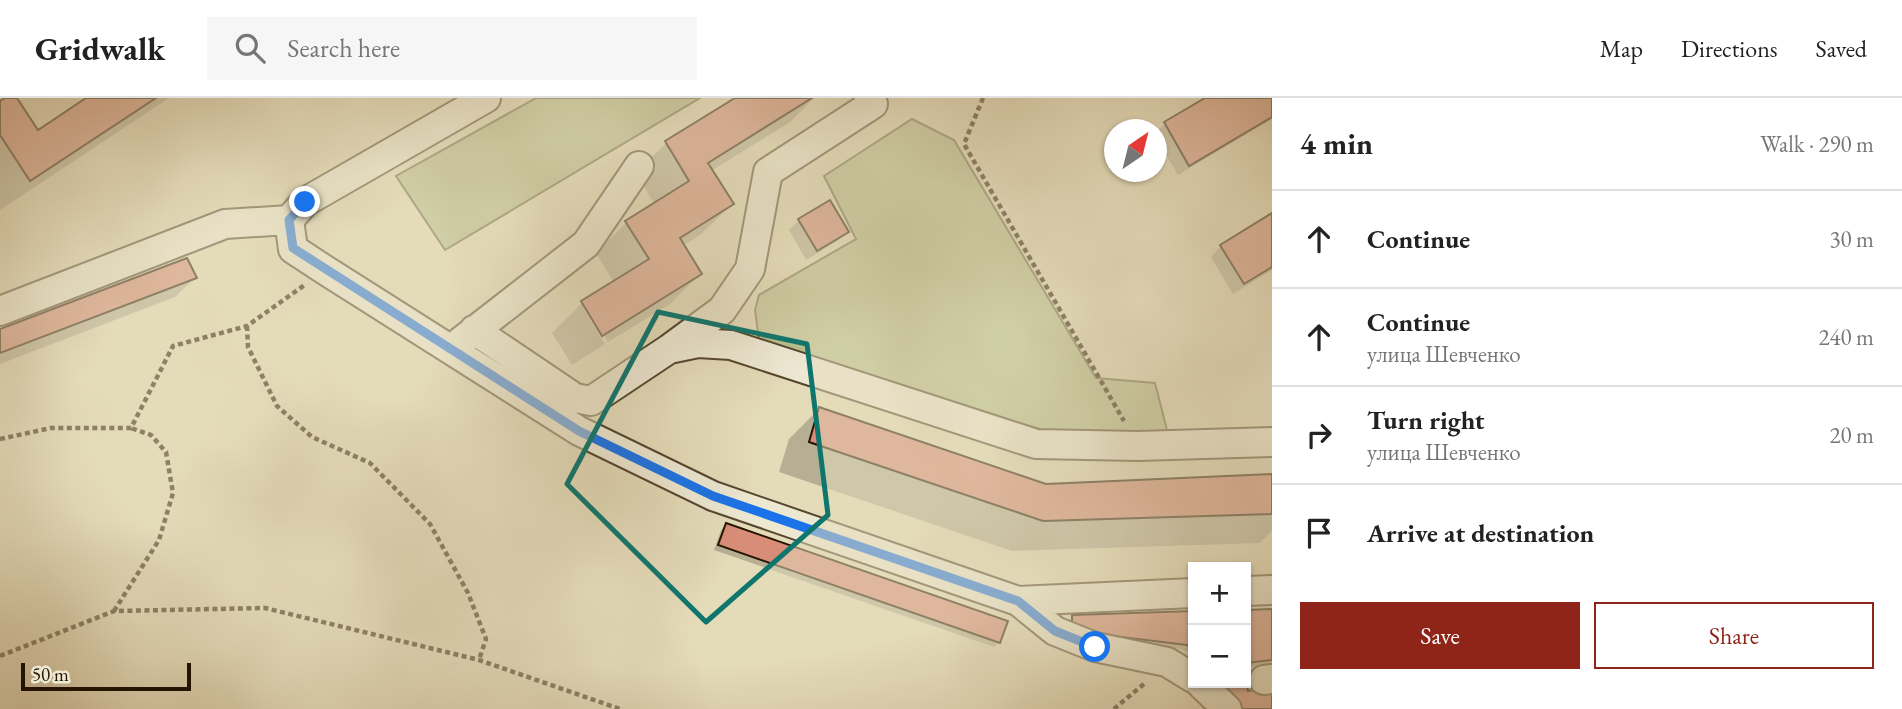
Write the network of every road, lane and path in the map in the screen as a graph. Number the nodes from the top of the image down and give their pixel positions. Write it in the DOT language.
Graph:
graph roads {
  1 [pos="486,98"];
  2 [pos="869,98"];
  3 [pos="983,98"];
  4 [pos="639,166"];
  5 [pos="289,220"];
  6 [pos="325,270"];
  7 [pos="722,310"];
  8 [pos="0,311"];
  9 [pos="247,326"];
  10 [pos="474,330"];
  11 [pos="731,345"];
  12 [pos="669,349"];
  13 [pos="450,350"];
  14 [pos="131,428"];
  15 [pos="0,439"];
  16 [pos="1272,442"];
  17 [pos="1138,446"];
  18 [pos="1272,590"];
  19 [pos="1251,591"];
  20 [pos="1188,593"];
  21 [pos="1018,601"];
  22 [pos="114,611"];
  23 [pos="0,656"];
  24 [pos="479,660"];
  25 [pos="1188,675"];
  26 [pos="1148,681"];
  27 [pos="1205,688"];
  28 [pos="620,709"];
  29 [pos="1114,709"];
  30 [pos="1227,709"];
  1 -- 5 [label="street"];
  2 -- 7 [label="street"];
  3 -- 17 [label="path"];
  4 -- 10 [label="street"];
  5 -- 6 [label="street"];
  5 -- 8 [label="street"];
  6 -- 9 [label="path"];
  6 -- 13 [label="street"];
  7 -- 11 [label="street"];
  7 -- 12 [label="street"];
  9 -- 14 [label="path"];
  9 -- 24 [label="path"];
  10 -- 12 [label="street"];
  10 -- 13 [label="street"];
  11 -- 12 [label="street"];
  11 -- 17 [label="street"];
  13 -- 21 [label="street"];
  14 -- 15 [label="path"];
  14 -- 22 [label="path"];
  16 -- 17 [label="street"];
  18 -- 19 [label="street"];
  20 -- 21 [label="street"];
  21 -- 25 [label="street"];
  22 -- 23 [label="path"];
  22 -- 24 [label="path"];
  24 -- 28 [label="path"];
  26 -- 29 [label="path"];
  27 -- 30 [label="street"];
}
